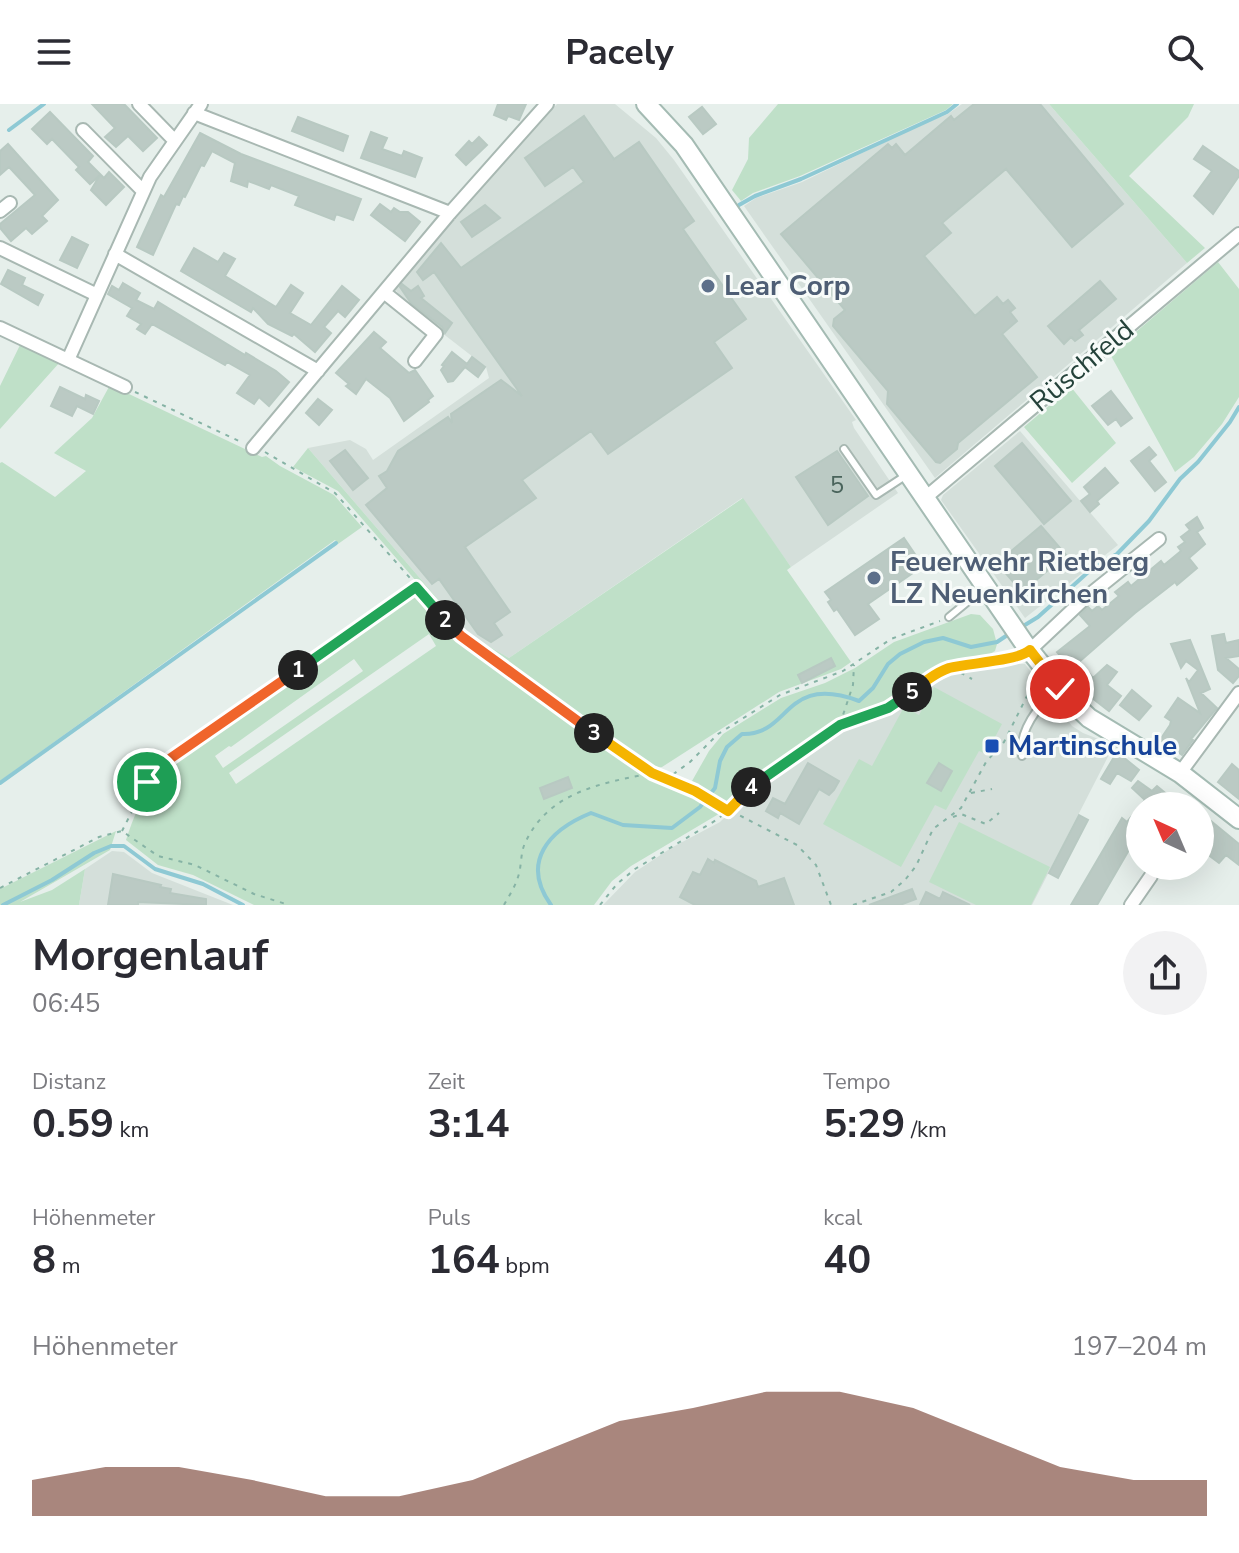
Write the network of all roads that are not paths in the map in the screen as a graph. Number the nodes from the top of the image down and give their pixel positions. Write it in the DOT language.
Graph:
graph roads {
  1 [pos="139,104"];
  2 [pos="547,104"];
  3 [pos="646,104"];
  4 [pos="198,108"];
  5 [pos="83,130"];
  6 [pos="174,140"];
  7 [pos="143,191"];
  8 [pos="450,213"];
  9 [pos="1239,234"];
  10 [pos="0,248"];
  11 [pos="115,254"];
  12 [pos="385,293"];
  13 [pos="97,295"];
  14 [pos="0,328"];
  15 [pos="68,360"];
  16 [pos="415,361"];
  17 [pos="318,371"];
  18 [pos="125,387"];
  19 [pos="253,448"];
  20 [pos="844,449"];
  21 [pos="908,474"];
  22 [pos="925,498"];
  23 [pos="1159,539"];
  24 [pos="985,587"];
  25 [pos="949,617"];
  26 [pos="1027,647"];
  27 [pos="1060,689"];
  28 [pos="1239,693"];
  29 [pos="1022,756"];
  30 [pos="1180,773"];
  31 [pos="1239,819"];
  32 [pos="1148,880"];
  33 [pos="1131,905"];
  1 -- 6 [label="street"];
  2 -- 8 [label="street"];
  3 -- 21 [label="main road"];
  4 -- 6 [label="street"];
  4 -- 8 [label="street"];
  5 -- 7 [label="street"];
  6 -- 7 [label="street"];
  7 -- 11 [label="street"];
  8 -- 12 [label="street"];
  9 -- 22 [label="street, Rüschfeld"];
  10 -- 13 [label="street"];
  11 -- 13 [label="street"];
  11 -- 17 [label="street"];
  12 -- 16 [label="street"];
  12 -- 17 [label="street"];
  13 -- 15 [label="street"];
  14 -- 15 [label="street"];
  15 -- 18 [label="street"];
  17 -- 19 [label="street"];
  20 -- 21 [label="lane"];
  21 -- 22 [label="main road"];
  22 -- 24 [label="main road"];
  23 -- 26 [label="street"];
  24 -- 25 [label="lane"];
  24 -- 26 [label="main road"];
  26 -- 27 [label="main road"];
  27 -- 29 [label="lane"];
  27 -- 30 [label="main road"];
  28 -- 30 [label="street"];
  30 -- 31 [label="main road"];
  32 -- 33 [label="street"];
}
